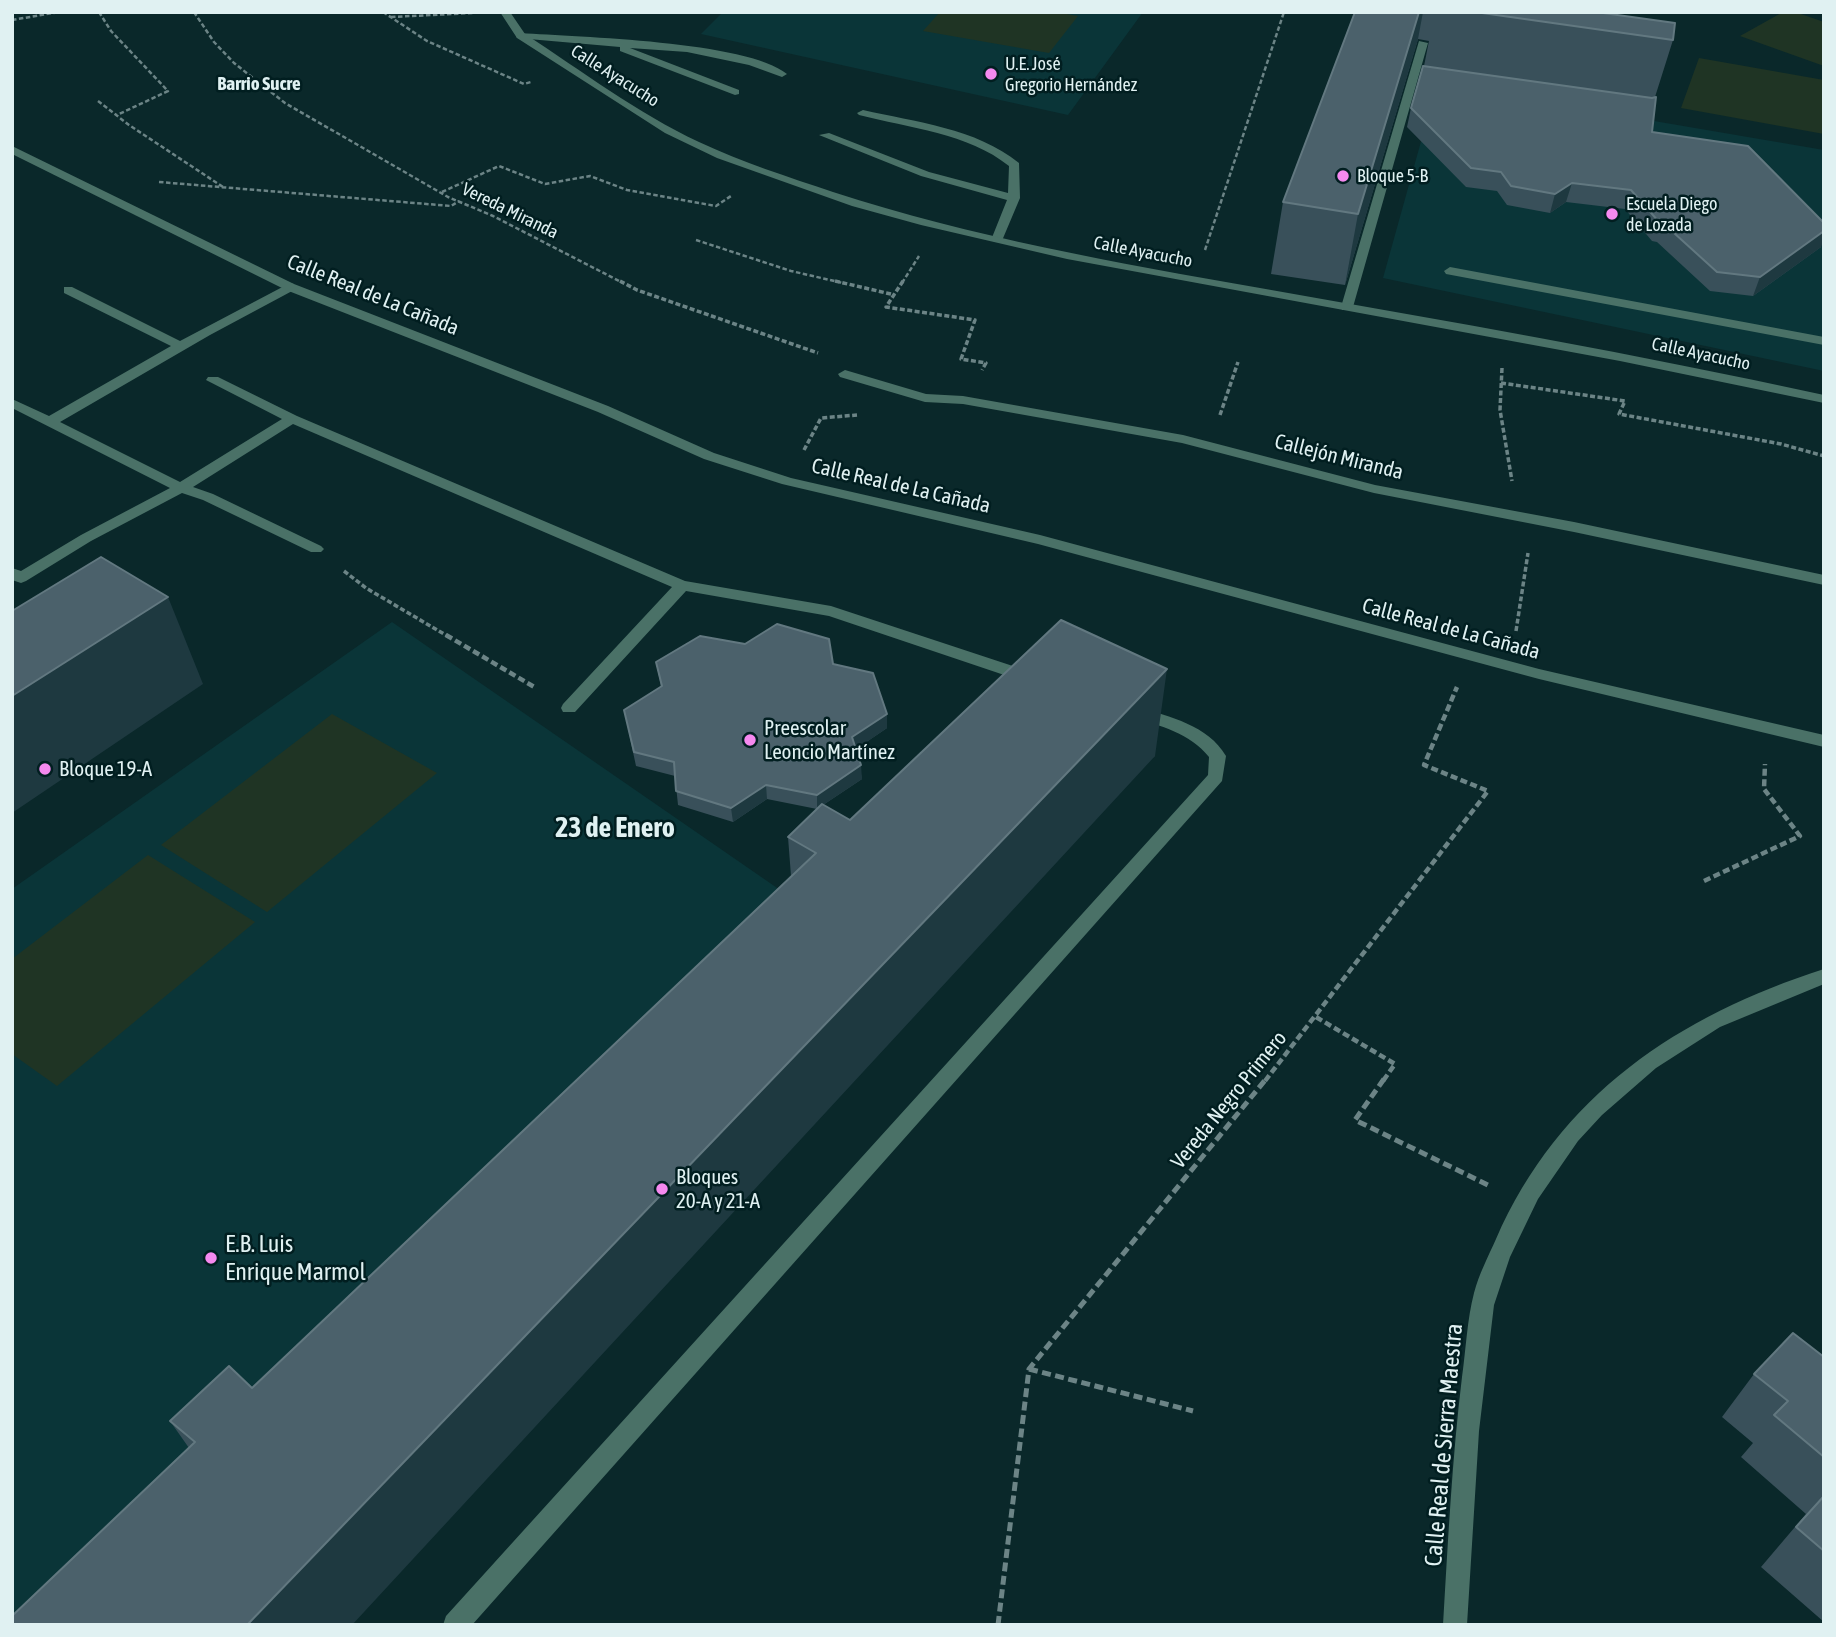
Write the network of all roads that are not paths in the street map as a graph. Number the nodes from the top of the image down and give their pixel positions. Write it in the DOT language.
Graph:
graph roads {
  1 [pos="505,12"];
  2 [pos="521,36"];
  3 [pos="1423,43"];
  4 [pos="613,44"];
  5 [pos="782,74"];
  6 [pos="1413,77"];
  7 [pos="1427,79"];
  8 [pos="735,92"];
  9 [pos="863,113"];
  10 [pos="825,135"];
  11 [pos="12,149"];
  12 [pos="1014,198"];
  13 [pos="997,240"];
  14 [pos="1450,271"];
  15 [pos="290,286"];
  16 [pos="68,290"];
  17 [pos="1347,307"];
  18 [pos="1824,341"];
  19 [pos="182,346"];
  20 [pos="845,374"];
  21 [pos="213,380"];
  22 [pos="1824,399"];
  23 [pos="12,403"];
  24 [pos="292,419"];
  25 [pos="51,421"];
  26 [pos="181,488"];
  27 [pos="316,549"];
  28 [pos="12,573"];
  29 [pos="1824,580"];
  30 [pos="682,585"];
  31 [pos="1040,681"];
  32 [pos="1119,707"];
  33 [pos="569,708"];
  34 [pos="1824,741"];
  35 [pos="1824,976"];
  36 [pos="455,1625"];
  37 [pos="1455,1625"];
  1 -- 2 [label="street, Calle Ayacucho"];
  2 -- 4 [label="street"];
  2 -- 13 [label="street, Calle Ayacucho"];
  3 -- 6 [label="street"];
  4 -- 5 [label="street"];
  4 -- 8 [label="street"];
  6 -- 7 [label="street"];
  6 -- 17 [label="street"];
  9 -- 12 [label="street"];
  10 -- 12 [label="street"];
  11 -- 15 [label="street, Calle Real de La Cañada"];
  12 -- 13 [label="street"];
  13 -- 17 [label="street, Calle Ayacucho"];
  14 -- 18 [label="street"];
  15 -- 19 [label="street"];
  15 -- 34 [label="street, Calle Real de La Cañada"];
  16 -- 19 [label="street"];
  17 -- 22 [label="street, Calle Ayacucho"];
  19 -- 25 [label="street"];
  20 -- 29 [label="street, Callejón Miranda"];
  21 -- 24 [label="street"];
  23 -- 25 [label="street"];
  24 -- 26 [label="street"];
  24 -- 30 [label="street"];
  25 -- 26 [label="street"];
  26 -- 27 [label="street"];
  26 -- 28 [label="street"];
  30 -- 31 [label="street"];
  30 -- 33 [label="street"];
  32 -- 36 [label="street"];
  35 -- 37 [label="street, Calle Real de Sierra Maestra"];
}
